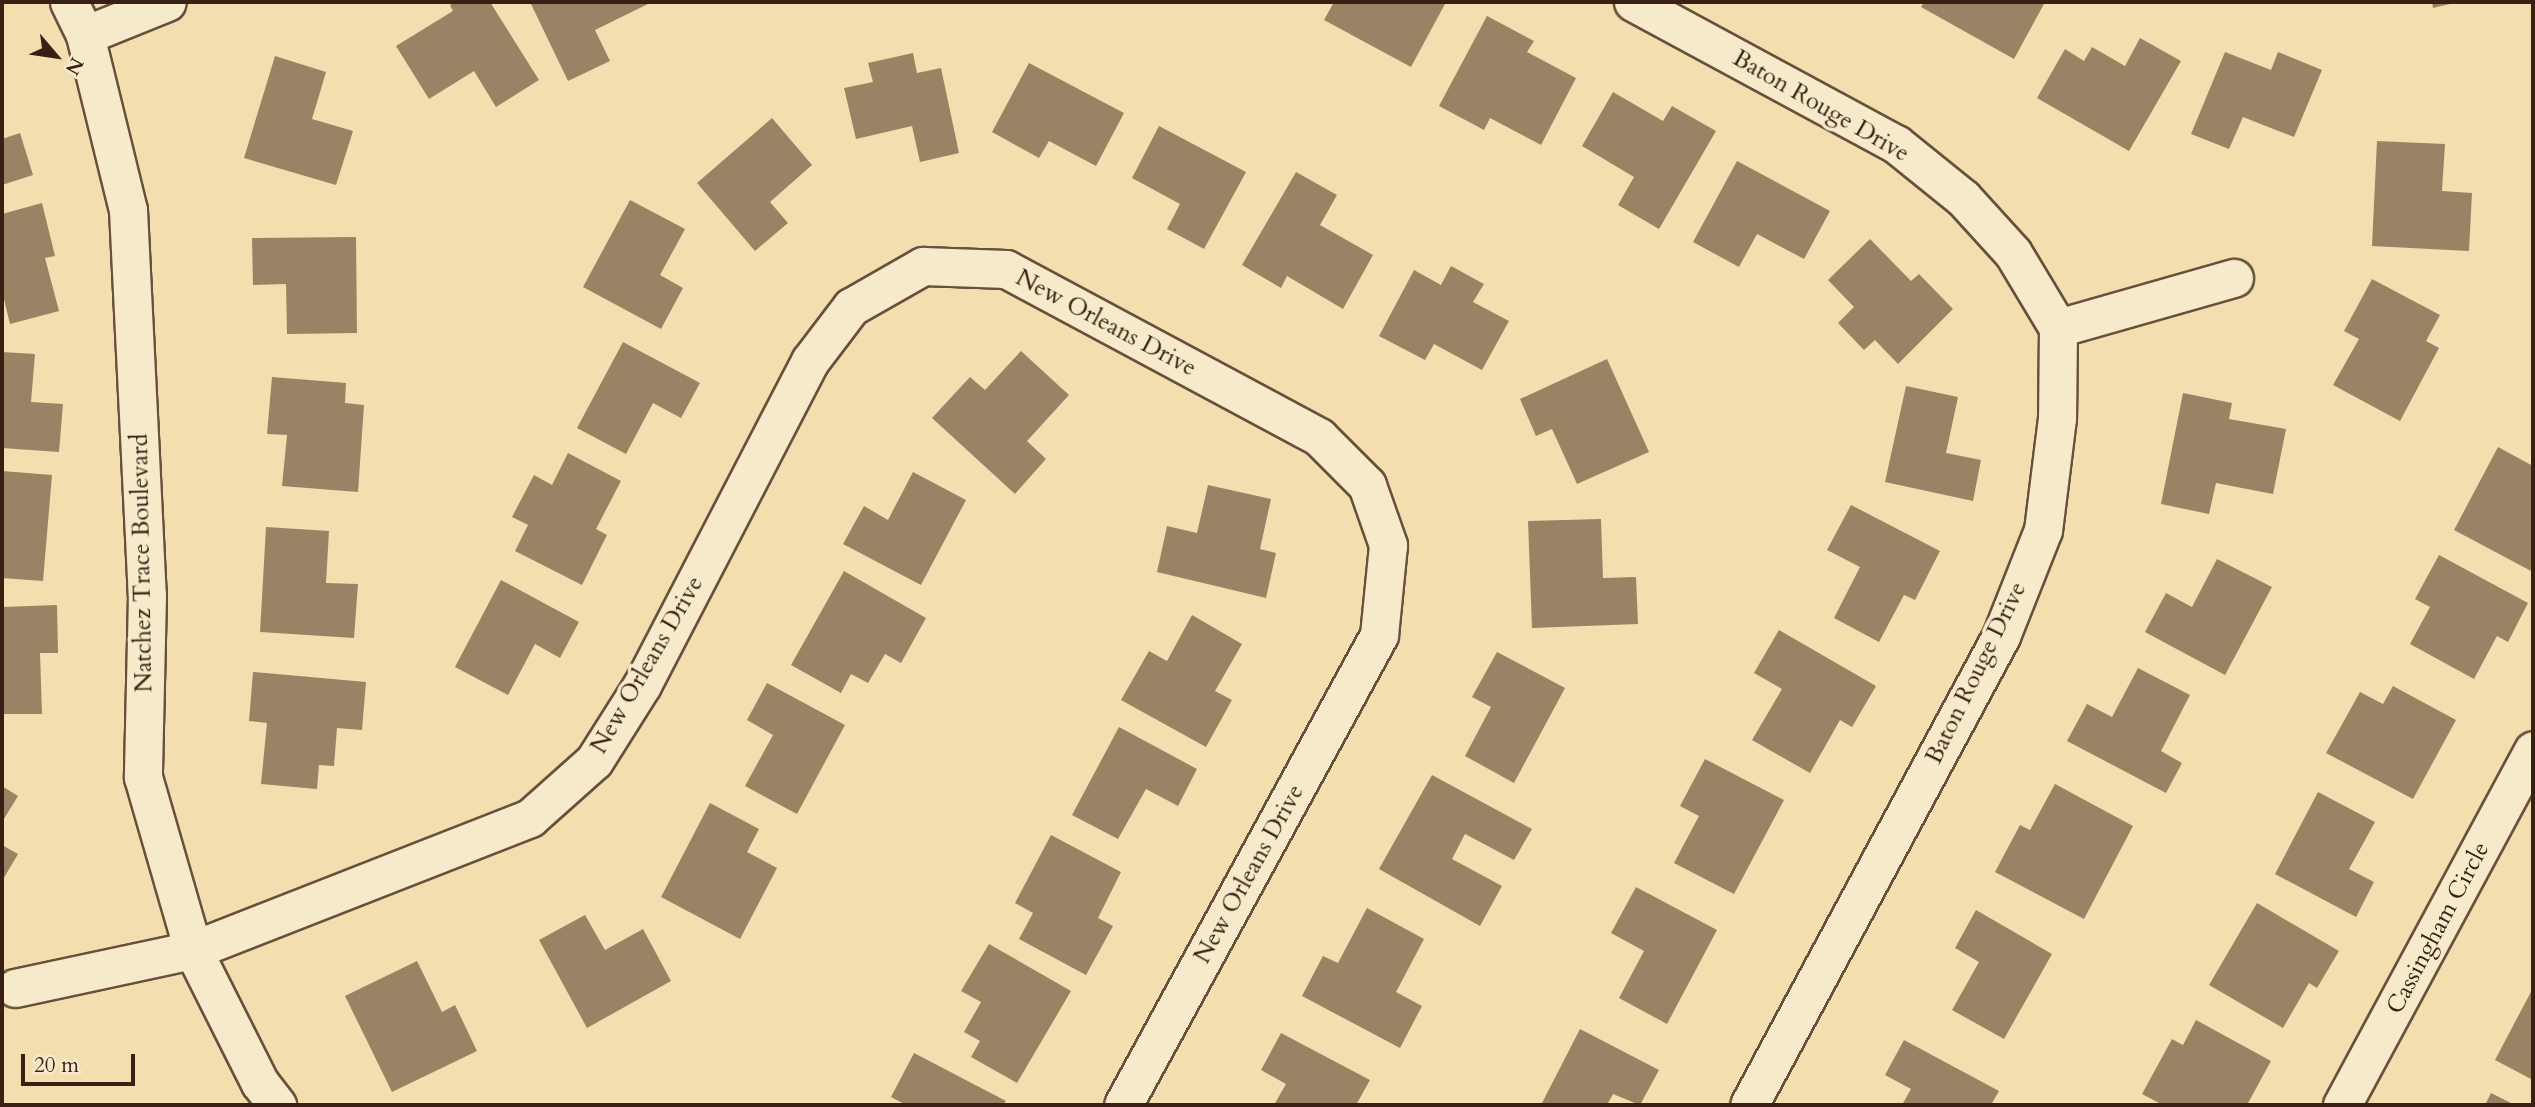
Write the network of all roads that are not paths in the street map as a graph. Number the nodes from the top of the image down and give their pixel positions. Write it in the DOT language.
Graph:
graph roads {
  1 [pos="69,2"];
  2 [pos="167,2"];
  3 [pos="1633,2"];
  4 [pos="85,34"];
  5 [pos="2234,278"];
  6 [pos="2058,328"];
  7 [pos="2533,750"];
  8 [pos="192,950"];
  9 [pos="15,988"];
  10 [pos="277,1105"];
  11 [pos="1124,1105"];
  12 [pos="1749,1105"];
  13 [pos="2342,1105"];
  1 -- 4 [label="street, Natchez Trace Boulevard"];
  2 -- 4 [label="street"];
  3 -- 6 [label="street, Baton Rouge Drive"];
  4 -- 8 [label="street, Natchez Trace Boulevard"];
  5 -- 6 [label="street"];
  6 -- 12 [label="street, Baton Rouge Drive"];
  7 -- 13 [label="street, Cassingham Circle"];
  8 -- 9 [label="street, New Orleans Drive"];
  8 -- 10 [label="street, Natchez Trace Boulevard"];
  8 -- 11 [label="street, New Orleans Drive"];
}
